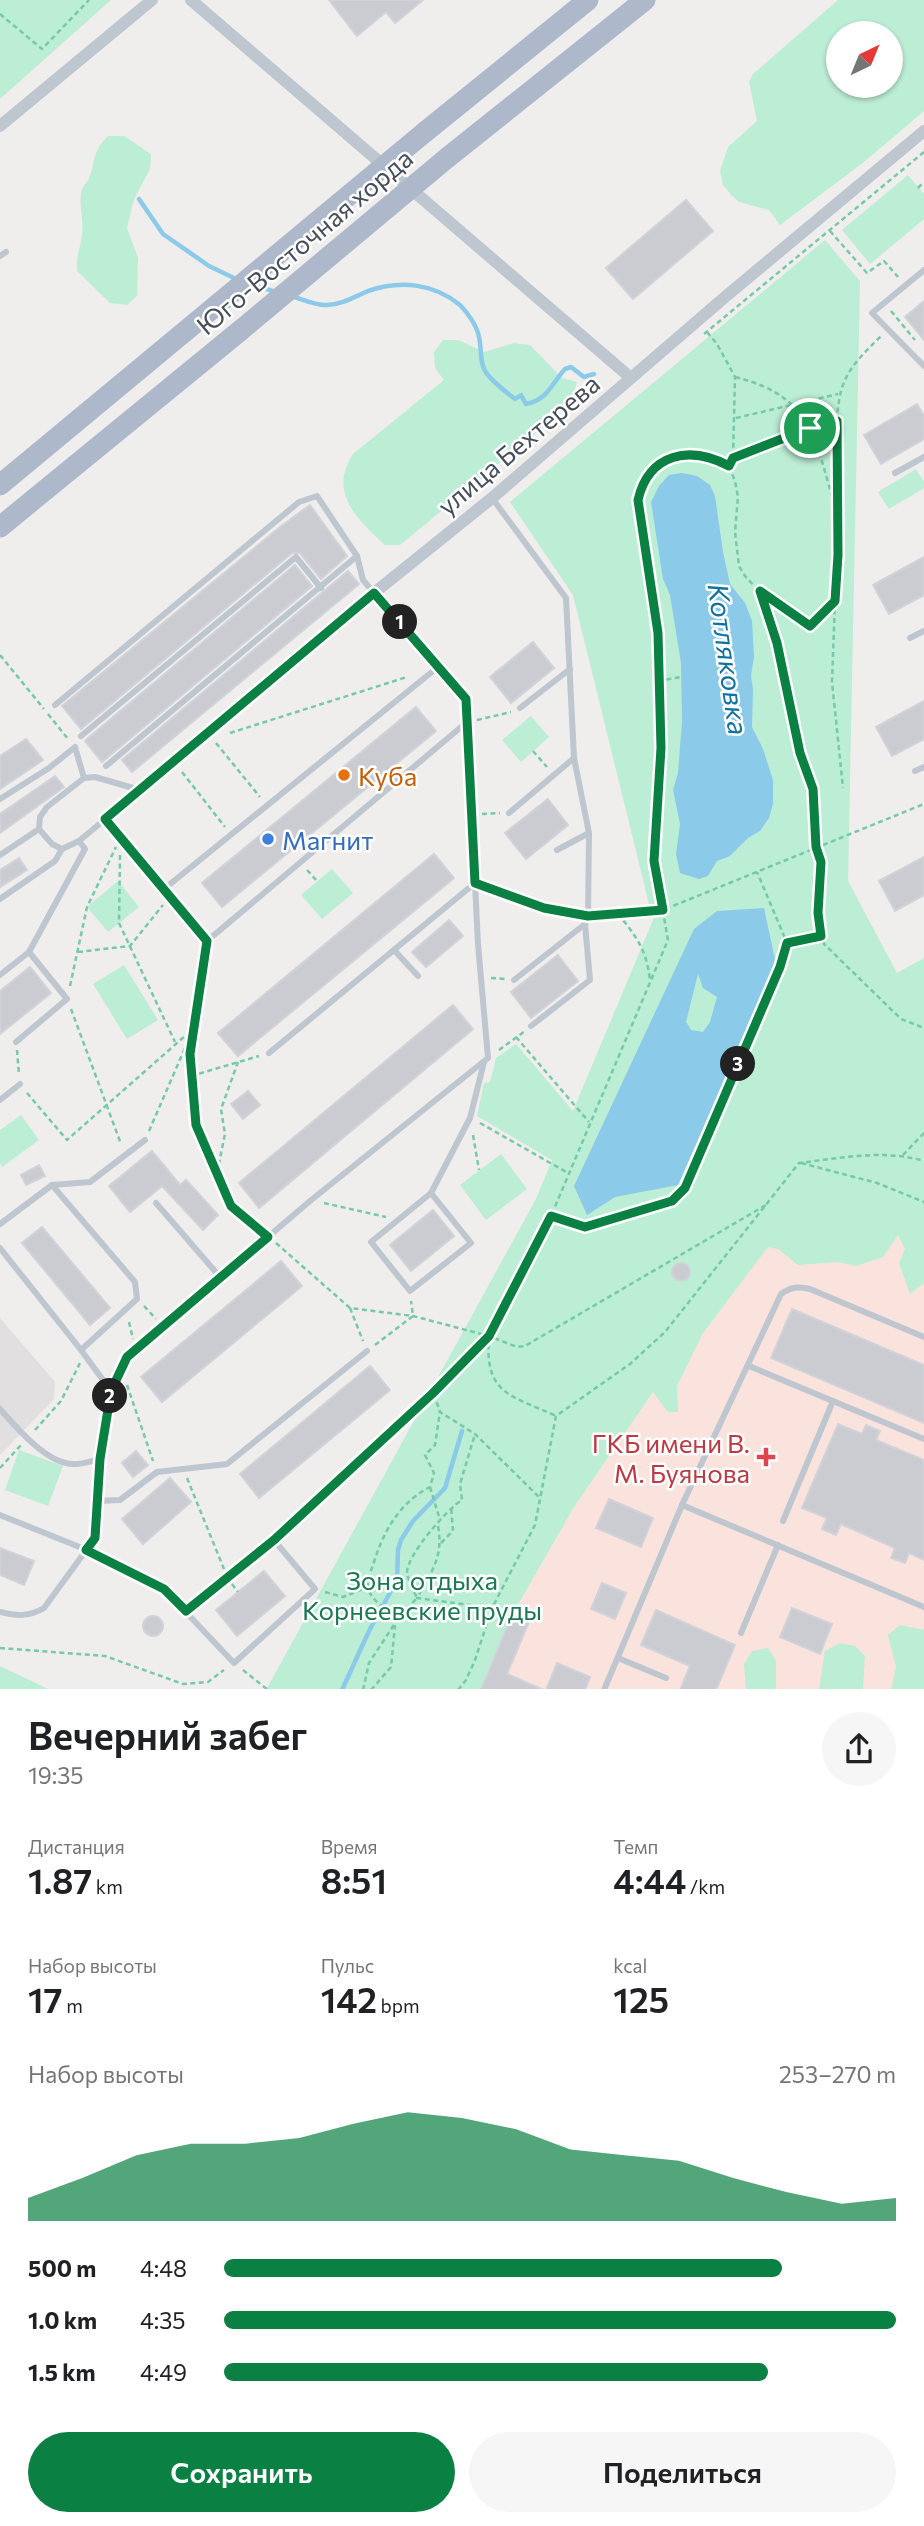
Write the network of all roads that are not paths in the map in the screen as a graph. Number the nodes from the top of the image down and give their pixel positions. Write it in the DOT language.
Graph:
graph roads {
  1 [pos="152,0"];
  2 [pos="191,0"];
  3 [pos="588,0"];
  4 [pos="645,0"];
  5 [pos="0,126"];
  6 [pos="922,136"];
  7 [pos="924,270"];
  8 [pos="924,366"];
  9 [pos="631,378"];
  10 [pos="924,457"];
  11 [pos="895,473"];
  12 [pos="0,485"];
  13 [pos="492,498"];
  14 [pos="0,527"];
  15 [pos="357,556"];
  16 [pos="321,588"];
  17 [pos="374,593"];
  18 [pos="924,631"];
  19 [pos="910,638"];
  20 [pos="438,667"];
  21 [pos="569,669"];
  22 [pos="55,705"];
  23 [pos="520,708"];
  24 [pos="467,722"];
  25 [pos="80,736"];
  26 [pos="574,758"];
  27 [pos="106,766"];
  28 [pos="924,767"];
  29 [pos="915,771"];
  30 [pos="84,778"];
  31 [pos="140,790"];
  32 [pos="0,799"];
  33 [pos="509,813"];
  34 [pos="105,819"];
  35 [pos="39,829"];
  36 [pos="589,833"];
  37 [pos="79,841"];
  38 [pos="62,849"];
  39 [pos="557,850"];
  40 [pos="0,855"];
  41 [pos="475,883"];
  42 [pos="164,889"];
  43 [pos="0,900"];
  44 [pos="585,924"];
  45 [pos="394,950"];
  46 [pos="29,952"];
  47 [pos="0,975"];
  48 [pos="418,976"];
  49 [pos="514,980"];
  50 [pos="531,1026"];
  51 [pos="16,1042"];
  52 [pos="268,1053"];
  53 [pos="486,1060"];
  54 [pos="20,1084"];
  55 [pos="0,1100"];
  56 [pos="145,1140"];
  57 [pos="52,1185"];
  58 [pos="432,1193"];
  59 [pos="156,1203"];
  60 [pos="0,1224"];
  61 [pos="0,1248"];
  62 [pos="220,1277"];
  63 [pos="924,1337"];
  64 [pos="367,1351"];
  65 [pos="83,1352"];
  66 [pos="749,1366"];
  67 [pos="111,1391"];
  68 [pos="834,1401"];
  69 [pos="0,1409"];
  70 [pos="924,1439"];
  71 [pos="100,1459"];
  72 [pos="96,1502"];
  73 [pos="682,1505"];
  74 [pos="0,1515"];
  75 [pos="783,1521"];
  76 [pos="778,1545"];
  77 [pos="86,1550"];
  78 [pos="924,1607"];
  79 [pos="186,1611"];
  80 [pos="0,1612"];
  81 [pos="741,1633"];
  82 [pos="618,1658"];
  83 [pos="666,1678"];
  84 [pos="604,1689"];
  1 -- 5 [label="street"];
  2 -- 9 [label="street"];
  3 -- 12 [label="main road, Юго-Восточная хорда, bridge"];
  4 -- 14 [label="main road, Юго-Восточная хорда, bridge"];
  6 -- 9 [label="street, улица Бехтерева"];
  7 -- 8 [label="lane"];
  9 -- 13 [label="street, улица Бехтерева"];
  10 -- 11 [label="lane"];
  13 -- 17 [label="street, улица Бехтерева"];
  13 -- 21 [label="lane"];
  15 -- 16 [label="lane"];
  15 -- 17 [label="lane"];
  15 -- 22 [label="lane"];
  16 -- 25 [label="lane"];
  16 -- 27 [label="lane"];
  17 -- 20 [label="lane"];
  17 -- 31 [label="street, улица Бехтерева"];
  18 -- 19 [label="lane"];
  20 -- 24 [label="lane"];
  20 -- 42 [label="lane"];
  21 -- 23 [label="lane"];
  21 -- 26 [label="lane"];
  24 -- 41 [label="lane"];
  24 -- 42 [label="lane"];
  26 -- 33 [label="lane"];
  26 -- 36 [label="lane"];
  28 -- 29 [label="lane"];
  30 -- 31 [label="lane"];
  30 -- 32 [label="lane"];
  30 -- 35 [label="lane"];
  31 -- 34 [label="lane"];
  34 -- 37 [label="lane"];
  34 -- 42 [label="lane"];
  35 -- 38 [label="lane"];
  35 -- 40 [label="lane"];
  36 -- 39 [label="lane"];
  36 -- 44 [label="lane"];
  37 -- 38 [label="lane"];
  37 -- 46 [label="lane"];
  38 -- 43 [label="lane"];
  41 -- 45 [label="lane"];
  41 -- 53 [label="lane"];
  44 -- 49 [label="lane"];
  44 -- 50 [label="lane"];
  45 -- 48 [label="lane"];
  45 -- 52 [label="lane"];
  46 -- 47 [label="lane"];
  46 -- 51 [label="lane"];
  53 -- 58 [label="lane"];
  53 -- 62 [label="lane"];
  54 -- 55 [label="lane"];
  56 -- 57 [label="lane"];
  57 -- 60 [label="lane"];
  57 -- 65 [label="lane"];
  58 -- 58 [label="lane"];
  59 -- 62 [label="lane"];
  61 -- 65 [label="lane"];
  62 -- 67 [label="lane"];
  63 -- 66 [label="lane"];
  64 -- 72 [label="lane"];
  65 -- 67 [label="lane"];
  66 -- 68 [label="lane"];
  66 -- 73 [label="lane"];
  67 -- 71 [label="lane"];
  68 -- 70 [label="lane"];
  68 -- 75 [label="lane"];
  69 -- 71 [label="lane"];
  71 -- 72 [label="lane"];
  72 -- 77 [label="lane"];
  73 -- 76 [label="lane"];
  73 -- 82 [label="lane"];
  74 -- 77 [label="lane"];
  76 -- 78 [label="lane"];
  76 -- 81 [label="lane"];
  77 -- 79 [label="lane"];
  77 -- 80 [label="lane"];
  79 -- 79 [label="lane"];
  82 -- 83 [label="lane"];
  82 -- 84 [label="lane"];
}
